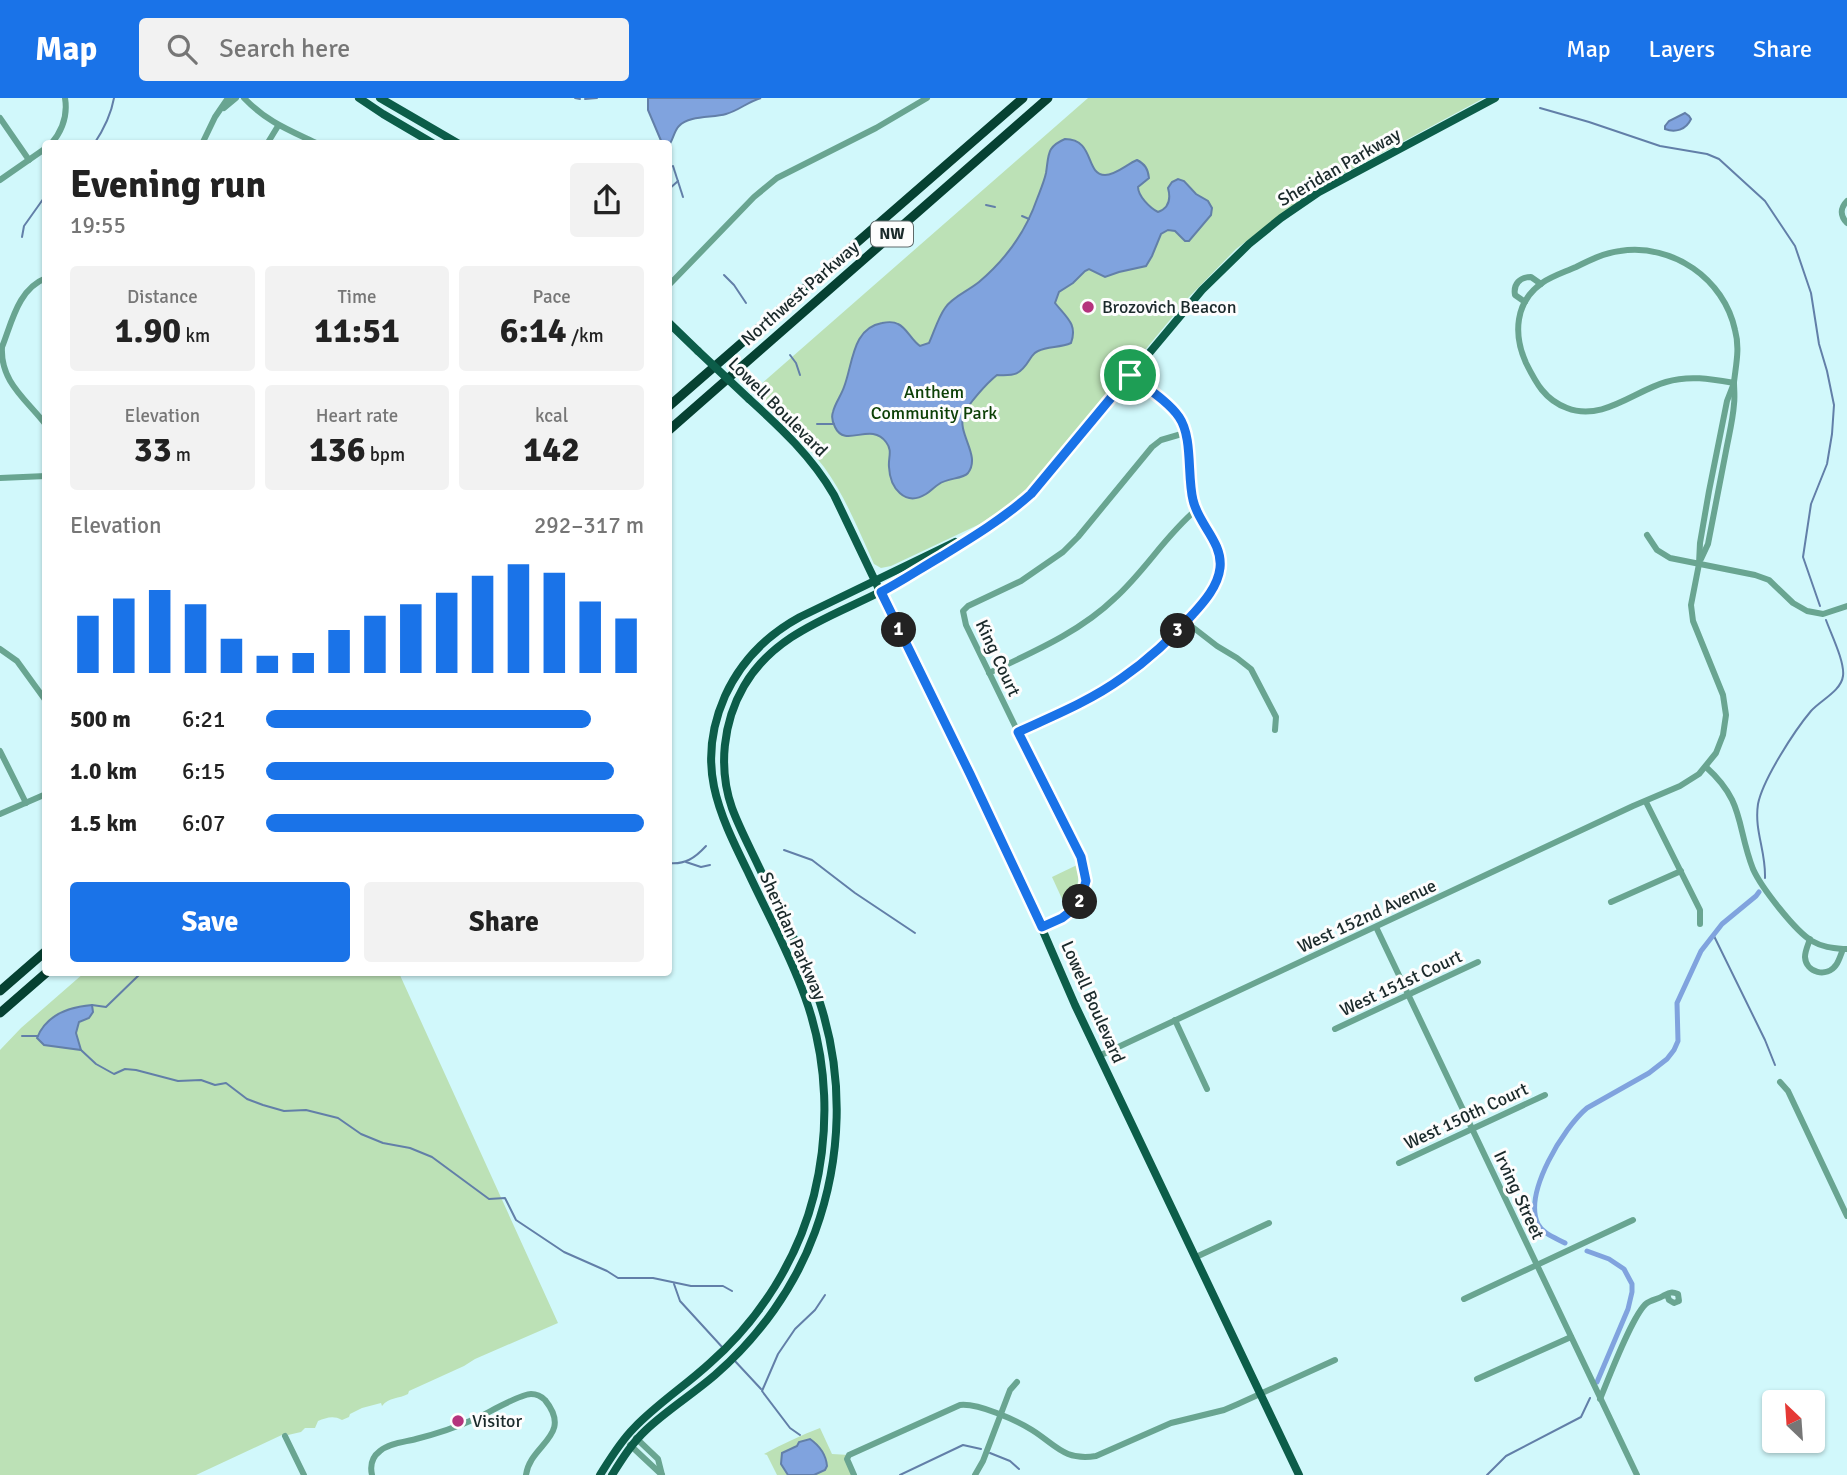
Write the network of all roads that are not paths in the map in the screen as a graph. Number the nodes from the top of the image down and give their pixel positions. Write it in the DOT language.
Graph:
graph roads {
  1 [pos="65,98"];
  2 [pos="228,98"];
  3 [pos="236,98"];
  4 [pos="244,98"];
  5 [pos="359,98"];
  6 [pos="380,98"];
  7 [pos="927,98"];
  8 [pos="1023,98"];
  9 [pos="1048,98"];
  10 [pos="1495,98"];
  11 [pos="215,117"];
  12 [pos="0,118"];
  13 [pos="278,126"];
  14 [pos="54,140"];
  15 [pos="204,140"];
  16 [pos="269,140"];
  17 [pos="309,140"];
  18 [pos="427,140"];
  19 [pos="452,140"];
  20 [pos="42,151"];
  21 [pos="29,160"];
  22 [pos="0,180"];
  23 [pos="1847,201"];
  24 [pos="1847,223"];
  25 [pos="42,280"];
  26 [pos="672,282"];
  27 [pos="1541,284"];
  28 [pos="1525,302"];
  29 [pos="672,326"];
  30 [pos="1130,375"];
  31 [pos="1734,383"];
  32 [pos="672,404"];
  33 [pos="42,420"];
  34 [pos="672,427"];
  35 [pos="1185,433"];
  36 [pos="1718,442"];
  37 [pos="1727,443"];
  38 [pos="42,476"];
  39 [pos="0,478"];
  40 [pos="1709,491"];
  41 [pos="1718,493"];
  42 [pos="1196,510"];
  43 [pos="986,527"];
  44 [pos="1647,535"];
  45 [pos="1699,564"];
  46 [pos="875,581"];
  47 [pos="881,592"];
  48 [pos="1847,606"];
  49 [pos="1186,622"];
  50 [pos="0,649"];
  51 [pos="989,673"];
  52 [pos="42,695"];
  53 [pos="1275,730"];
  54 [pos="1018,732"];
  55 [pos="0,751"];
  56 [pos="1706,767"];
  57 [pos="42,796"];
  58 [pos="1646,802"];
  59 [pos="26,803"];
  60 [pos="0,814"];
  61 [pos="1681,871"];
  62 [pos="1611,902"];
  63 [pos="1700,924"];
  64 [pos="1042,927"];
  65 [pos="1376,928"];
  66 [pos="1810,939"];
  67 [pos="1845,949"];
  68 [pos="42,954"];
  69 [pos="1478,962"];
  70 [pos="43,976"];
  71 [pos="0,991"];
  72 [pos="1408,995"];
  73 [pos="0,1013"];
  74 [pos="1175,1020"];
  75 [pos="1335,1029"];
  76 [pos="1099,1056"];
  77 [pos="1780,1082"];
  78 [pos="1207,1089"];
  79 [pos="1545,1095"];
  80 [pos="1472,1129"];
  81 [pos="1399,1163"];
  82 [pos="1845,1208"];
  83 [pos="1847,1216"];
  84 [pos="1633,1220"];
  85 [pos="1269,1223"];
  86 [pos="1196,1257"];
  87 [pos="1537,1266"];
  88 [pos="1667,1294"];
  89 [pos="1464,1299"];
  90 [pos="1571,1337"];
  91 [pos="1335,1360"];
  92 [pos="1477,1379"];
  93 [pos="1017,1382"];
  94 [pos="1260,1395"];
  95 [pos="1600,1399"];
  96 [pos="1000,1415"];
  97 [pos="630,1432"];
  98 [pos="285,1436"];
  99 [pos="623,1440"];
  100 [pos="635,1443"];
  101 [pos="304,1475"];
  102 [pos="372,1475"];
  103 [pos="526,1475"];
  104 [pos="600,1475"];
  105 [pos="612,1475"];
  106 [pos="662,1475"];
  107 [pos="854,1475"];
  108 [pos="975,1475"];
  109 [pos="1299,1475"];
  110 [pos="1636,1475"];
  1 -- 14 [label="street"];
  2 -- 11 [label="street"];
  3 -- 11 [label="street"];
  4 -- 13 [label="street"];
  5 -- 18 [label="main road"];
  6 -- 19 [label="main road"];
  7 -- 26 [label="street"];
  8 -- 32 [label="highway, Northwest Parkway / NW"];
  9 -- 34 [label="highway, Northwest Parkway / NW"];
  10 -- 30 [label="main road, Sheridan Parkway"];
  11 -- 15 [label="street"];
  12 -- 21 [label="street"];
  13 -- 16 [label="street"];
  13 -- 17 [label="street"];
  20 -- 21 [label="street"];
  21 -- 22 [label="street"];
  23 -- 24 [label="street"];
  25 -- 33 [label="street"];
  27 -- 28 [label="street"];
  27 -- 28 [label="street"];
  27 -- 31 [label="street"];
  28 -- 31 [label="street"];
  29 -- 46 [label="main road, Lowell Boulevard, bridge"];
  30 -- 35 [label="street"];
  30 -- 43 [label="main road, Sheridan Parkway"];
  31 -- 36 [label="street"];
  31 -- 37 [label="street"];
  35 -- 42 [label="street"];
  35 -- 51 [label="street, King Court"];
  36 -- 37 [label="street"];
  36 -- 40 [label="street"];
  37 -- 41 [label="street"];
  38 -- 39 [label="street"];
  40 -- 41 [label="street"];
  40 -- 45 [label="street"];
  41 -- 45 [label="street"];
  42 -- 49 [label="street"];
  42 -- 51 [label="street"];
  43 -- 46 [label="main road, Sheridan Parkway"];
  43 -- 47 [label="main road, Sheridan Parkway"];
  44 -- 45 [label="street"];
  45 -- 48 [label="street"];
  45 -- 56 [label="street"];
  46 -- 47 [label="main road, Lowell Boulevard"];
  46 -- 97 [label="main road, Sheridan Parkway"];
  47 -- 64 [label="main road, Lowell Boulevard"];
  47 -- 100 [label="main road, Sheridan Parkway"];
  49 -- 53 [label="street"];
  49 -- 54 [label="street"];
  50 -- 52 [label="street"];
  51 -- 54 [label="street, King Court"];
  54 -- 64 [label="street, King Court"];
  55 -- 59 [label="street"];
  56 -- 58 [label="street, West 152nd Avenue"];
  56 -- 66 [label="street"];
  57 -- 59 [label="street"];
  58 -- 61 [label="street"];
  58 -- 65 [label="street, West 152nd Avenue"];
  59 -- 60 [label="street"];
  61 -- 62 [label="street"];
  61 -- 63 [label="street"];
  64 -- 76 [label="main road, Lowell Boulevard"];
  65 -- 72 [label="street, Irving Street"];
  65 -- 74 [label="street, West 152nd Avenue"];
  66 -- 67 [label="street"];
  66 -- 67 [label="street"];
  68 -- 71 [label="highway"];
  69 -- 72 [label="street, West 151st Court"];
  70 -- 73 [label="highway"];
  72 -- 75 [label="street, West 151st Court"];
  72 -- 80 [label="street, Irving Street"];
  74 -- 76 [label="street, West 152nd Avenue"];
  74 -- 78 [label="street"];
  76 -- 86 [label="main road, Lowell Boulevard"];
  77 -- 82 [label="street"];
  79 -- 80 [label="street, West 150th Court"];
  80 -- 81 [label="street, West 150th Court"];
  80 -- 87 [label="street, Irving Street"];
  82 -- 83 [label="street"];
  84 -- 87 [label="street"];
  85 -- 86 [label="street"];
  86 -- 94 [label="main road, Lowell Boulevard"];
  87 -- 89 [label="street"];
  87 -- 90 [label="street, Irving Street"];
  88 -- 95 [label="street"];
  90 -- 92 [label="street"];
  90 -- 95 [label="street, Irving Street"];
  91 -- 94 [label="street"];
  93 -- 96 [label="street"];
  94 -- 96 [label="street"];
  94 -- 109 [label="main road, Lowell Boulevard"];
  95 -- 110 [label="street, Irving Street"];
  96 -- 107 [label="street"];
  96 -- 108 [label="street"];
  97 -- 99 [label="main road, Sheridan Parkway"];
  97 -- 100 [label="street"];
  98 -- 101 [label="street"];
  99 -- 100 [label="street"];
  99 -- 104 [label="main road, Sheridan Parkway"];
  100 -- 105 [label="main road, Sheridan Parkway"];
  100 -- 106 [label="street"];
  102 -- 103 [label="street"];
}
